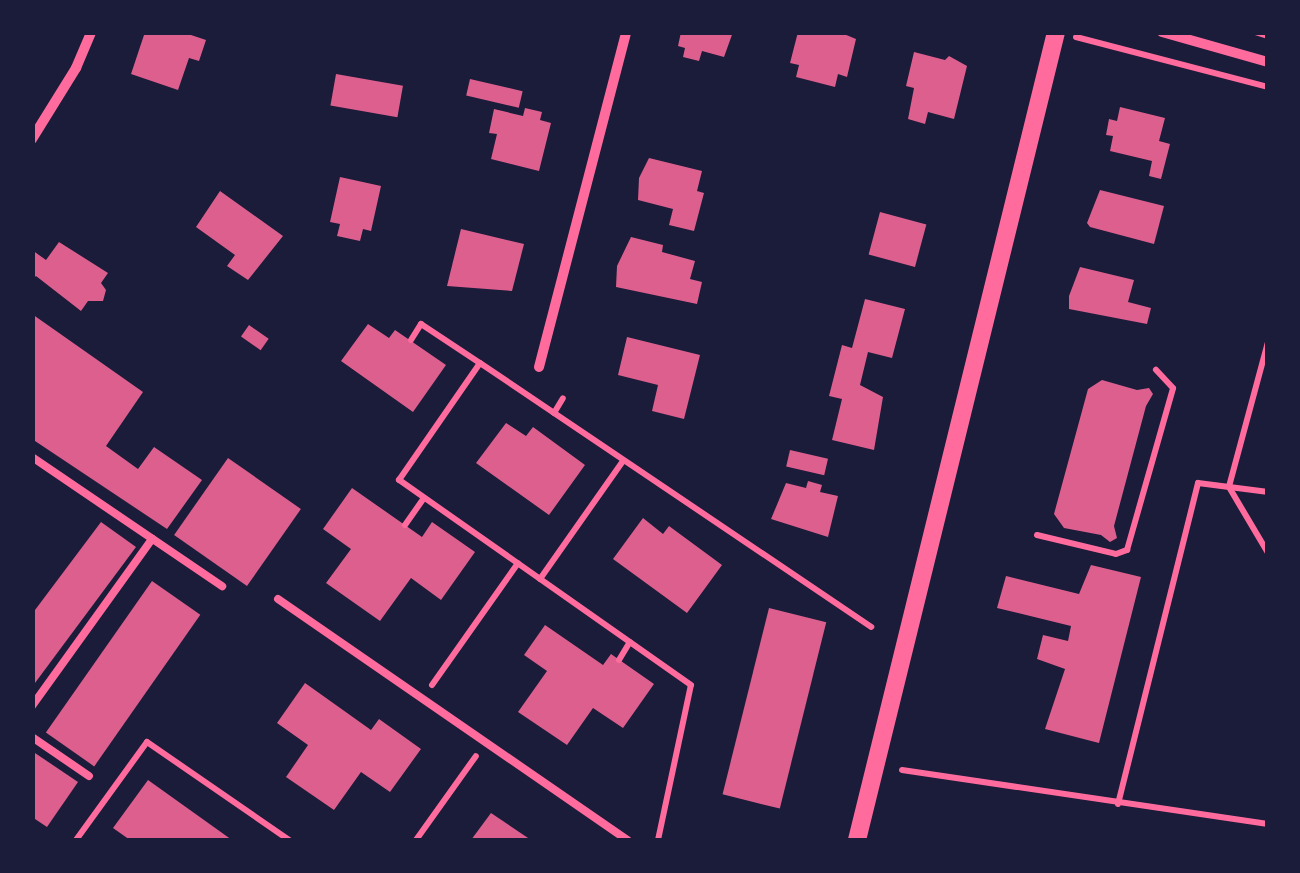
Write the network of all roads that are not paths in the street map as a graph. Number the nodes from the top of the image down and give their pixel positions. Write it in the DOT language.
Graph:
graph roads {
  1 [pos="91,32"];
  2 [pos="626,32"];
  3 [pos="1056,32"];
  4 [pos="1162,32"];
  5 [pos="1268,62"];
  6 [pos="32,139"];
  7 [pos="539,367"];
  8 [pos="32,457"];
  9 [pos="152,539"];
  10 [pos="222,586"];
  11 [pos="278,599"];
  12 [pos="32,706"];
  13 [pos="32,738"];
  14 [pos="88,776"];
  15 [pos="628,840"];
  16 [pos="857,840"];
  1 -- 6 [label="street"];
  2 -- 7 [label="street"];
  3 -- 16 [label="street"];
  4 -- 5 [label="street"];
  8 -- 9 [label="lane"];
  9 -- 10 [label="lane"];
  9 -- 12 [label="lane"];
  11 -- 15 [label="lane"];
  13 -- 14 [label="lane"];
}
